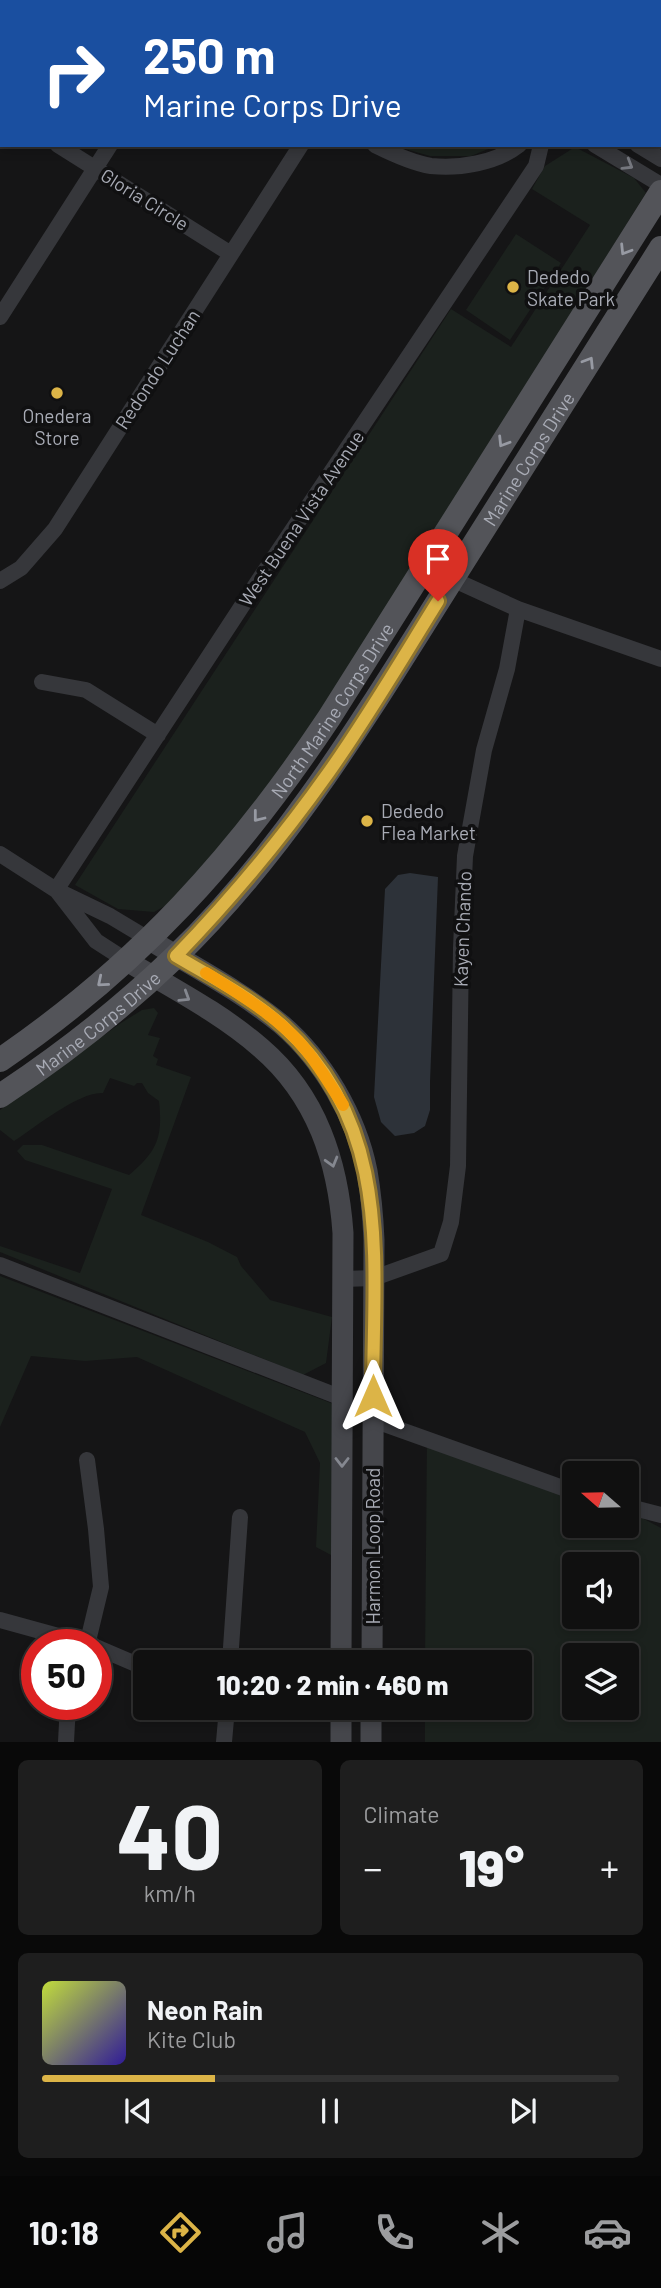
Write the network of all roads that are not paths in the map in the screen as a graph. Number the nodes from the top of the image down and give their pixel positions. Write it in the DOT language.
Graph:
graph roads {
  1 [pos="61,147"];
  2 [pos="109,147"];
  3 [pos="300,147"];
  4 [pos="379,147"];
  5 [pos="517,147"];
  6 [pos="541,147"];
  7 [pos="598,147"];
  8 [pos="642,147"];
  9 [pos="661,159"];
  10 [pos="96,168"];
  11 [pos="661,185"];
  12 [pos="661,192"];
  13 [pos="661,248"];
  14 [pos="232,254"];
  15 [pos="0,317"];
  16 [pos="427,564"];
  17 [pos="452,579"];
  18 [pos="0,582"];
  19 [pos="518,609"];
  20 [pos="661,659"];
  21 [pos="42,682"];
  22 [pos="158,735"];
  23 [pos="0,854"];
  24 [pos="56,890"];
  25 [pos="150,940"];
  26 [pos="176,956"];
  27 [pos="127,961"];
  28 [pos="154,977"];
  29 [pos="0,1060"];
  30 [pos="0,1097"];
  31 [pos="0,1265"];
  32 [pos="374,1278"];
  33 [pos="343,1279"];
  34 [pos="342,1398"];
  35 [pos="373,1420"];
  36 [pos="86,1460"];
  37 [pos="562,1488"];
  38 [pos="639,1510"];
  39 [pos="661,1516"];
  40 [pos="240,1517"];
  41 [pos="0,1620"];
  42 [pos="33,1629"];
  43 [pos="94,1629"];
  44 [pos="231,1650"];
  45 [pos="341,1650"];
  46 [pos="372,1650"];
  47 [pos="112,1654"];
  48 [pos="133,1663"];
  49 [pos="67,1720"];
  50 [pos="226,1720"];
  51 [pos="341,1720"];
  52 [pos="372,1720"];
  53 [pos="66,1742"];
  54 [pos="224,1742"];
  55 [pos="341,1742"];
  56 [pos="371,1742"];
  1 -- 10 [label="street, Gloria Circle"];
  2 -- 10 [label="street"];
  3 -- 14 [label="street, Redondo Luchan"];
  4 -- 5 [label="street"];
  6 -- 22 [label="street, West Buena Vista Avenue"];
  7 -- 11 [label="street, one-way"];
  8 -- 9 [label="street"];
  10 -- 14 [label="street, Gloria Circle"];
  10 -- 15 [label="street"];
  12 -- 16 [label="main road, North Marine Corps Drive, one-way"];
  17 -- 13 [label="main road, Marine Corps Drive, one-way"];
  14 -- 18 [label="street, Redondo Luchan"];
  16 -- 17 [label="street"];
  16 -- 25 [label="main road, North Marine Corps Drive, one-way"];
  17 -- 19 [label="street"];
  17 -- 26 [label="main road, Marine Corps Drive"];
  19 -- 20 [label="street"];
  19 -- 32 [label="street, Kayen Chando"];
  21 -- 22 [label="street"];
  22 -- 24 [label="street, West Buena Vista Avenue"];
  23 -- 24 [label="street"];
  24 -- 25 [label="street"];
  24 -- 27 [label="street"];
  25 -- 26 [label="main road, Harmon Loop Road"];
  25 -- 27 [label="main road, North Marine Corps Drive"];
  26 -- 28 [label="main road, Marine Corps Drive"];
  26 -- 32 [label="main road, Harmon Loop Road"];
  27 -- 28 [label="main road, Harmon Loop Road"];
  27 -- 29 [label="main road, North Marine Corps Drive, one-way"];
  28 -- 30 [label="main road, Marine Corps Drive"];
  28 -- 33 [label="main road, Harmon Loop Road, one-way"];
  31 -- 34 [label="street"];
  32 -- 33 [label="street, Kayen Chando"];
  32 -- 35 [label="main road, Harmon Loop Road"];
  33 -- 34 [label="main road, Harmon Loop Road"];
  34 -- 45 [label="main road, Harmon Loop Road, one-way"];
  35 -- 37 [label="street"];
  35 -- 46 [label="main road, Harmon Loop Road"];
  36 -- 43 [label="street"];
  38 -- 39 [label="street"];
  40 -- 44 [label="street"];
  41 -- 42 [label="street"];
  47 -- 48 [label="street"];
  49 -- 53 [label="street"];
  50 -- 54 [label="street"];
  51 -- 55 [label="main road"];
  52 -- 56 [label="main road"];
}
